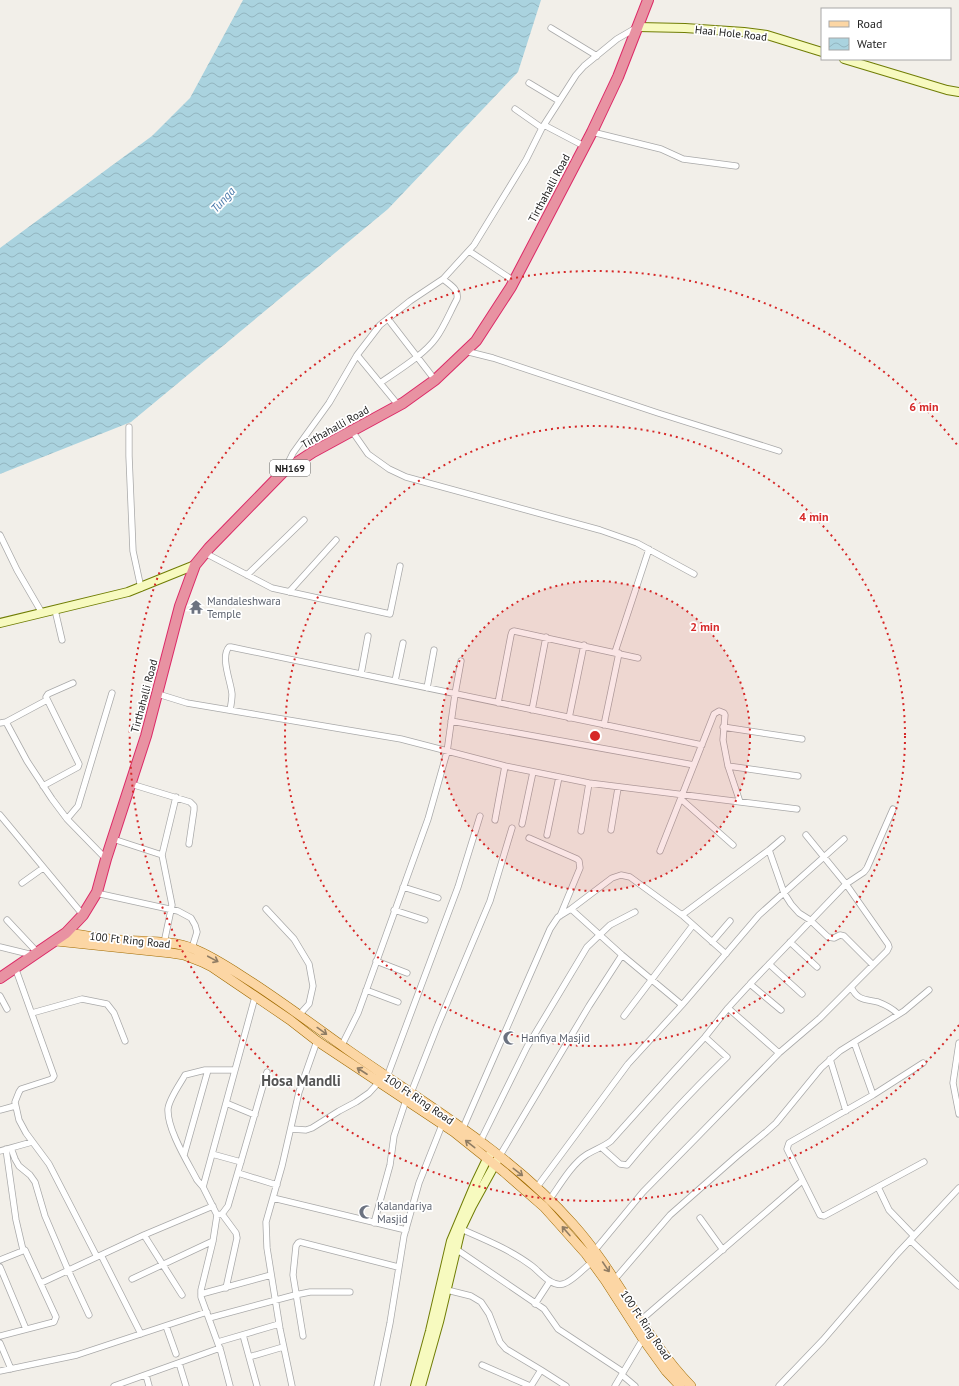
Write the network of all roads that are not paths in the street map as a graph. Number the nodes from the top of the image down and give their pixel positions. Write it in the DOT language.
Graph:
graph roads {
  1 [pos="648,0"];
  2 [pos="638,27"];
  3 [pos="552,28"];
  4 [pos="821,52"];
  5 [pos="597,56"];
  6 [pos="847,60"];
  7 [pos="529,83"];
  8 [pos="959,92"];
  9 [pos="559,101"];
  10 [pos="514,109"];
  11 [pos="543,127"];
  12 [pos="592,132"];
  13 [pos="584,146"];
  14 [pos="736,166"];
  15 [pos="469,251"];
  16 [pos="443,279"];
  17 [pos="514,281"];
  18 [pos="388,319"];
  19 [pos="465,351"];
  20 [pos="357,355"];
  21 [pos="416,357"];
  22 [pos="435,380"];
  23 [pos="380,383"];
  24 [pos="398,406"];
  25 [pos="129,427"];
  26 [pos="352,431"];
  27 [pos="779,451"];
  28 [pos="284,471"];
  29 [pos="304,520"];
  30 [pos="0,535"];
  31 [pos="336,540"];
  32 [pos="649,550"];
  33 [pos="205,553"];
  34 [pos="195,565"];
  35 [pos="400,566"];
  36 [pos="247,574"];
  37 [pos="694,574"];
  38 [pos="140,588"];
  39 [pos="289,592"];
  40 [pos="54,610"];
  41 [pos="42,613"];
  42 [pos="0,623"];
  43 [pos="368,636"];
  44 [pos="546,637"];
  45 [pos="62,640"];
  46 [pos="403,643"];
  47 [pos="584,645"];
  48 [pos="434,650"];
  49 [pos="617,653"];
  50 [pos="638,658"];
  51 [pos="462,661"];
  52 [pos="361,674"];
  53 [pos="395,681"];
  54 [pos="73,683"];
  55 [pos="427,688"];
  56 [pos="112,693"];
  57 [pos="158,694"];
  58 [pos="455,694"];
  59 [pos="47,700"];
  60 [pos="498,703"];
  61 [pos="230,710"];
  62 [pos="532,710"];
  63 [pos="569,718"];
  64 [pos="451,721"];
  65 [pos="6,722"];
  66 [pos="0,723"];
  67 [pos="604,725"];
  68 [pos="723,727"];
  69 [pos="802,739"];
  70 [pos="702,745"];
  71 [pos="447,752"];
  72 [pos="694,765"];
  73 [pos="505,766"];
  74 [pos="728,766"];
  75 [pos="533,772"];
  76 [pos="798,776"];
  77 [pos="559,777"];
  78 [pos="589,783"];
  79 [pos="131,784"];
  80 [pos="43,786"];
  81 [pos="618,788"];
  82 [pos="176,797"];
  83 [pos="682,797"];
  84 [pos="740,802"];
  85 [pos="893,808"];
  86 [pos="797,809"];
  87 [pos="0,815"];
  88 [pos="480,816"];
  89 [pos="67,819"];
  90 [pos="494,820"];
  91 [pos="522,824"];
  92 [pos="512,828"];
  93 [pos="611,830"];
  94 [pos="581,831"];
  95 [pos="547,835"];
  96 [pos="806,835"];
  97 [pos="529,838"];
  98 [pos="113,839"];
  99 [pos="782,839"];
  100 [pos="844,840"];
  101 [pos="188,844"];
  102 [pos="733,845"];
  103 [pos="769,850"];
  104 [pos="660,851"];
  105 [pos="162,855"];
  106 [pos="824,857"];
  107 [pos="106,859"];
  108 [pos="44,868"];
  109 [pos="22,883"];
  110 [pos="846,884"];
  111 [pos="403,887"];
  112 [pos="96,893"];
  113 [pos="784,893"];
  114 [pos="438,898"];
  115 [pos="266,909"];
  116 [pos="571,909"];
  117 [pos="172,910"];
  118 [pos="394,910"];
  119 [pos="635,912"];
  120 [pos="83,915"];
  121 [pos="682,915"];
  122 [pos="560,916"];
  123 [pos="7,920"];
  124 [pos="425,920"];
  125 [pos="810,920"];
  126 [pos="730,922"];
  127 [pos="693,925"];
  128 [pos="66,932"];
  129 [pos="599,935"];
  130 [pos="56,941"];
  131 [pos="712,942"];
  132 [pos="790,942"];
  133 [pos="164,943"];
  134 [pos="0,947"];
  135 [pos="192,948"];
  136 [pos="35,953"];
  137 [pos="726,954"];
  138 [pos="622,955"];
  139 [pos="376,962"];
  140 [pos="769,964"];
  141 [pos="873,965"];
  142 [pos="15,967"];
  143 [pos="817,967"];
  144 [pos="407,974"];
  145 [pos="0,978"];
  146 [pos="651,980"];
  147 [pos="750,984"];
  148 [pos="851,987"];
  149 [pos="366,990"];
  150 [pos="929,990"];
  151 [pos="802,994"];
  152 [pos="0,996"];
  153 [pos="255,997"];
  154 [pos="398,1002"];
  155 [pos="682,1005"];
  156 [pos="7,1008"];
  157 [pos="728,1008"];
  158 [pos="781,1010"];
  159 [pos="32,1013"];
  160 [pos="898,1014"];
  161 [pos="299,1015"];
  162 [pos="624,1016"];
  163 [pos="705,1037"];
  164 [pos="124,1041"];
  165 [pos="317,1041"];
  166 [pos="854,1042"];
  167 [pos="959,1043"];
  168 [pos="342,1046"];
  169 [pos="779,1053"];
  170 [pos="830,1059"];
  171 [pos="923,1063"];
  172 [pos="208,1070"];
  173 [pos="235,1070"];
  174 [pos="267,1072"];
  175 [pos="383,1079"];
  176 [pos="957,1083"];
  177 [pos="873,1095"];
  178 [pos="409,1097"];
  179 [pos="226,1103"];
  180 [pos="15,1106"];
  181 [pos="0,1110"];
  182 [pos="846,1111"];
  183 [pos="959,1114"];
  184 [pos="255,1115"];
  185 [pos="442,1125"];
  186 [pos="463,1128"];
  187 [pos="291,1129"];
  188 [pos="32,1142"];
  189 [pos="480,1142"];
  190 [pos="602,1148"];
  191 [pos="6,1149"];
  192 [pos="212,1154"];
  193 [pos="184,1155"];
  194 [pos="493,1158"];
  195 [pos="241,1162"];
  196 [pos="924,1162"];
  197 [pos="238,1173"];
  198 [pos="802,1181"];
  199 [pos="277,1185"];
  200 [pos="203,1187"];
  201 [pos="537,1187"];
  202 [pos="878,1187"];
  203 [pos="959,1188"];
  204 [pos="273,1198"];
  205 [pos="550,1199"];
  206 [pos="213,1206"];
  207 [pos="220,1214"];
  208 [pos="700,1218"];
  209 [pos="374,1223"];
  210 [pos="461,1229"];
  211 [pos="406,1230"];
  212 [pos="144,1235"];
  213 [pos="912,1238"];
  214 [pos="213,1241"];
  215 [pos="456,1249"];
  216 [pos="23,1250"];
  217 [pos="595,1250"];
  218 [pos="723,1250"];
  219 [pos="99,1256"];
  220 [pos="0,1260"];
  221 [pos="592,1262"];
  222 [pos="162,1265"];
  223 [pos="0,1267"];
  224 [pos="398,1267"];
  225 [pos="68,1270"];
  226 [pos="271,1275"];
  227 [pos="132,1279"];
  228 [pos="615,1279"];
  229 [pos="550,1280"];
  230 [pos="41,1283"];
  231 [pos="959,1286"];
  232 [pos="226,1288"];
  233 [pos="447,1290"];
  234 [pos="350,1292"];
  235 [pos="201,1294"];
  236 [pos="182,1295"];
  237 [pos="295,1295"];
  238 [pos="275,1300"];
  239 [pos="535,1304"];
  240 [pos="89,1315"];
  241 [pos="208,1315"];
  242 [pos="641,1320"];
  243 [pos="279,1324"];
  244 [pos="166,1326"];
  245 [pos="26,1329"];
  246 [pos="140,1334"];
  247 [pos="243,1335"];
  248 [pos="0,1336"];
  249 [pos="303,1336"];
  250 [pos="643,1339"];
  251 [pos="218,1342"];
  252 [pos="0,1343"];
  253 [pos="284,1347"];
  254 [pos="220,1348"];
  255 [pos="176,1354"];
  256 [pos="249,1358"];
  257 [pos="179,1363"];
  258 [pos="482,1365"];
  259 [pos="11,1369"];
  260 [pos="540,1370"];
  261 [pos="0,1372"];
  262 [pos="623,1374"];
  263 [pos="146,1375"];
  264 [pos="115,1386"];
  265 [pos="149,1386"];
  266 [pos="186,1386"];
  267 [pos="230,1386"];
  268 [pos="257,1386"];
  269 [pos="292,1386"];
  270 [pos="377,1386"];
  271 [pos="416,1386"];
  272 [pos="422,1386"];
  273 [pos="531,1386"];
  274 [pos="566,1386"];
  275 [pos="616,1386"];
  276 [pos="635,1386"];
  277 [pos="680,1386"];
  278 [pos="691,1386"];
  279 [pos="779,1386"];
  1 -- 2 [label="highway, Tirthahalli Road / NH169"];
  2 -- 4 [label="street, Haai Hole Road"];
  2 -- 5 [label="street"];
  2 -- 12 [label="highway, Tirthahalli Road / NH169"];
  3 -- 5 [label="street"];
  5 -- 9 [label="street"];
  6 -- 8 [label="street"];
  7 -- 9 [label="street"];
  9 -- 11 [label="street"];
  10 -- 11 [label="street"];
  11 -- 13 [label="street"];
  11 -- 15 [label="street"];
  12 -- 13 [label="highway, Tirthahalli Road / NH169"];
  12 -- 14 [label="street"];
  13 -- 17 [label="highway, Tirthahalli Road / NH169"];
  15 -- 16 [label="street"];
  15 -- 17 [label="street"];
  16 -- 18 [label="street"];
  16 -- 21 [label="street"];
  17 -- 19 [label="highway, Tirthahalli Road / NH169"];
  18 -- 20 [label="street"];
  18 -- 21 [label="street"];
  19 -- 22 [label="highway, Tirthahalli Road / NH169"];
  19 -- 27 [label="street"];
  20 -- 23 [label="street"];
  20 -- 28 [label="street"];
  21 -- 22 [label="street"];
  21 -- 23 [label="street"];
  22 -- 24 [label="highway, Tirthahalli Road / NH169"];
  23 -- 24 [label="street"];
  24 -- 26 [label="highway, Tirthahalli Road / NH169"];
  25 -- 38 [label="street"];
  26 -- 28 [label="highway, Tirthahalli Road / NH169"];
  26 -- 32 [label="street"];
  28 -- 33 [label="highway, Tirthahalli Road / NH169"];
  29 -- 36 [label="street"];
  30 -- 41 [label="street"];
  31 -- 39 [label="street"];
  32 -- 37 [label="street"];
  32 -- 49 [label="street"];
  33 -- 34 [label="highway, Tirthahalli Road / NH169"];
  33 -- 36 [label="street"];
  34 -- 38 [label="street"];
  34 -- 57 [label="highway, Tirthahalli Road / NH169"];
  35 -- 39 [label="street"];
  36 -- 39 [label="street"];
  38 -- 40 [label="street"];
  40 -- 41 [label="street"];
  40 -- 45 [label="street"];
  41 -- 42 [label="street"];
  43 -- 52 [label="street"];
  44 -- 47 [label="street"];
  44 -- 60 [label="street"];
  44 -- 62 [label="street"];
  46 -- 53 [label="street"];
  47 -- 49 [label="street"];
  47 -- 63 [label="street"];
  48 -- 55 [label="street"];
  49 -- 50 [label="street"];
  49 -- 67 [label="street"];
  51 -- 58 [label="street"];
  52 -- 53 [label="street"];
  52 -- 61 [label="street"];
  53 -- 55 [label="street"];
  54 -- 59 [label="street"];
  55 -- 58 [label="street"];
  56 -- 89 [label="street"];
  57 -- 61 [label="street"];
  57 -- 79 [label="highway, Tirthahalli Road / NH169"];
  58 -- 60 [label="street"];
  58 -- 64 [label="street"];
  59 -- 65 [label="street"];
  59 -- 80 [label="street"];
  60 -- 62 [label="street"];
  61 -- 71 [label="street"];
  62 -- 63 [label="street"];
  63 -- 67 [label="street"];
  64 -- 71 [label="street"];
  64 -- 72 [label="street"];
  65 -- 66 [label="street"];
  65 -- 80 [label="street"];
  67 -- 70 [label="street"];
  68 -- 69 [label="street"];
  68 -- 70 [label="street"];
  68 -- 74 [label="street"];
  70 -- 72 [label="street"];
  71 -- 73 [label="street"];
  71 -- 111 [label="street"];
  72 -- 83 [label="street"];
  73 -- 75 [label="street"];
  73 -- 90 [label="street"];
  74 -- 76 [label="street"];
  74 -- 84 [label="street"];
  75 -- 77 [label="street"];
  75 -- 91 [label="street"];
  77 -- 78 [label="street"];
  77 -- 95 [label="street"];
  78 -- 81 [label="street"];
  78 -- 94 [label="street"];
  79 -- 82 [label="street"];
  79 -- 98 [label="highway, Tirthahalli Road / NH169"];
  80 -- 89 [label="street"];
  81 -- 83 [label="street"];
  81 -- 93 [label="street"];
  82 -- 101 [label="street"];
  82 -- 105 [label="street"];
  83 -- 84 [label="street"];
  83 -- 102 [label="street"];
  83 -- 104 [label="street"];
  84 -- 86 [label="street"];
  85 -- 110 [label="street"];
  87 -- 108 [label="street"];
  88 -- 175 [label="street"];
  89 -- 107 [label="street"];
  92 -- 178 [label="street"];
  96 -- 106 [label="street"];
  97 -- 122 [label="street"];
  98 -- 105 [label="street"];
  98 -- 107 [label="highway, Tirthahalli Road / NH169"];
  99 -- 103 [label="street"];
  100 -- 106 [label="street"];
  103 -- 113 [label="street"];
  103 -- 121 [label="street"];
  105 -- 117 [label="street"];
  106 -- 110 [label="street"];
  106 -- 113 [label="street"];
  107 -- 112 [label="highway, Tirthahalli Road / NH169"];
  108 -- 109 [label="street"];
  108 -- 120 [label="street"];
  110 -- 125 [label="street"];
  110 -- 141 [label="street"];
  111 -- 114 [label="street"];
  111 -- 118 [label="street"];
  112 -- 117 [label="street"];
  112 -- 120 [label="highway, Tirthahalli Road / NH169"];
  113 -- 125 [label="street"];
  113 -- 137 [label="street"];
  115 -- 161 [label="street"];
  116 -- 121 [label="street"];
  116 -- 122 [label="street"];
  116 -- 129 [label="street"];
  117 -- 133 [label="street"];
  117 -- 135 [label="street"];
  118 -- 124 [label="street"];
  118 -- 139 [label="street"];
  119 -- 129 [label="street"];
  120 -- 128 [label="highway, Tirthahalli Road / NH169"];
  121 -- 127 [label="street"];
  122 -- 186 [label="street"];
  123 -- 136 [label="street"];
  125 -- 132 [label="street"];
  125 -- 141 [label="street"];
  126 -- 131 [label="street"];
  127 -- 131 [label="street"];
  127 -- 146 [label="street"];
  128 -- 130 [label="highway, Tirthahalli Road / NH169"];
  128 -- 133 [label="main road, 100 Ft Ring Road"];
  129 -- 138 [label="street"];
  129 -- 189 [label="street"];
  130 -- 136 [label="highway, Tirthahalli Road / NH169"];
  130 -- 153 [label="main road, 100 Ft Ring Road"];
  131 -- 137 [label="street"];
  132 -- 140 [label="street"];
  132 -- 143 [label="street"];
  133 -- 135 [label="main road, 100 Ft Ring Road"];
  134 -- 136 [label="street"];
  135 -- 161 [label="main road, 100 Ft Ring Road, one-way"];
  136 -- 142 [label="highway, Tirthahalli Road / NH169"];
  137 -- 155 [label="street"];
  138 -- 146 [label="street"];
  138 -- 194 [label="street"];
  139 -- 144 [label="street"];
  139 -- 149 [label="street"];
  140 -- 147 [label="street"];
  140 -- 151 [label="street"];
  141 -- 148 [label="street"];
  142 -- 145 [label="highway, Tirthahalli Road / NH169"];
  142 -- 159 [label="street"];
  146 -- 155 [label="street"];
  146 -- 162 [label="street"];
  147 -- 157 [label="street"];
  147 -- 158 [label="street"];
  148 -- 160 [label="street"];
  148 -- 169 [label="street"];
  149 -- 154 [label="street"];
  149 -- 168 [label="street"];
  150 -- 160 [label="street"];
  152 -- 156 [label="street"];
  153 -- 165 [label="main road, 100 Ft Ring Road"];
  153 -- 173 [label="street"];
  155 -- 201 [label="street"];
  157 -- 163 [label="street"];
  157 -- 169 [label="street"];
  159 -- 164 [label="street"];
  159 -- 180 [label="street"];
  160 -- 166 [label="street"];
  161 -- 168 [label="main road, 100 Ft Ring Road, one-way"];
  163 -- 190 [label="street"];
  163 -- 190 [label="street"];
  175 -- 165 [label="main road, 100 Ft Ring Road, one-way"];
  165 -- 187 [label="street"];
  166 -- 170 [label="street"];
  166 -- 177 [label="street"];
  167 -- 176 [label="street"];
  168 -- 175 [label="main road, 100 Ft Ring Road"];
  169 -- 217 [label="street"];
  170 -- 182 [label="street"];
  170 -- 228 [label="street"];
  171 -- 177 [label="street"];
  172 -- 173 [label="street"];
  172 -- 193 [label="street"];
  172 -- 193 [label="street"];
  173 -- 179 [label="street"];
  174 -- 184 [label="street"];
  175 -- 178 [label="main road, 100 Ft Ring Road"];
  175 -- 187 [label="street"];
  176 -- 183 [label="street"];
  177 -- 182 [label="street"];
  178 -- 185 [label="main road, 100 Ft Ring Road"];
  178 -- 186 [label="main road, 100 Ft Ring Road"];
  178 -- 209 [label="street"];
  179 -- 184 [label="street"];
  179 -- 192 [label="street"];
  180 -- 181 [label="street"];
  180 -- 188 [label="street"];
  182 -- 198 [label="street"];
  184 -- 195 [label="street"];
  194 -- 185 [label="main road, 100 Ft Ring Road, one-way"];
  185 -- 211 [label="street"];
  186 -- 189 [label="main road, 100 Ft Ring Road"];
  187 -- 199 [label="street"];
  188 -- 191 [label="street"];
  188 -- 219 [label="street"];
  189 -- 194 [label="main road, 100 Ft Ring Road"];
  190 -- 205 [label="street"];
  191 -- 216 [label="street"];
  191 -- 225 [label="street"];
  192 -- 195 [label="street"];
  192 -- 200 [label="street"];
  193 -- 200 [label="street"];
  194 -- 201 [label="main road, 100 Ft Ring Road, one-way"];
  194 -- 210 [label="street"];
  221 -- 194 [label="main road, 100 Ft Ring Road, one-way"];
  194 -- 271 [label="street"];
  195 -- 197 [label="street"];
  196 -- 202 [label="street"];
  197 -- 199 [label="street"];
  197 -- 207 [label="street"];
  198 -- 202 [label="street"];
  198 -- 218 [label="street"];
  199 -- 204 [label="street"];
  200 -- 206 [label="street"];
  201 -- 205 [label="main road, 100 Ft Ring Road"];
  202 -- 213 [label="street"];
  203 -- 213 [label="street"];
  204 -- 209 [label="street"];
  204 -- 226 [label="street"];
  205 -- 217 [label="main road, 100 Ft Ring Road"];
  206 -- 207 [label="street"];
  206 -- 212 [label="street"];
  207 -- 214 [label="street"];
  207 -- 232 [label="street"];
  208 -- 218 [label="street"];
  209 -- 211 [label="street"];
  210 -- 215 [label="street"];
  210 -- 229 [label="street"];
  211 -- 224 [label="street"];
  212 -- 219 [label="street"];
  212 -- 222 [label="street"];
  213 -- 231 [label="street"];
  213 -- 279 [label="street"];
  214 -- 222 [label="street"];
  214 -- 235 [label="street"];
  215 -- 233 [label="street"];
  215 -- 239 [label="street"];
  216 -- 220 [label="street"];
  216 -- 230 [label="street"];
  217 -- 228 [label="main road, 100 Ft Ring Road, one-way"];
  218 -- 242 [label="street"];
  219 -- 225 [label="street"];
  219 -- 246 [label="street"];
  221 -- 229 [label="street"];
  221 -- 250 [label="main road, 100 Ft Ring Road"];
  222 -- 227 [label="street"];
  222 -- 236 [label="street"];
  223 -- 245 [label="street"];
  224 -- 237 [label="street"];
  224 -- 270 [label="street"];
  225 -- 230 [label="street"];
  225 -- 240 [label="street"];
  226 -- 232 [label="street"];
  226 -- 238 [label="street"];
  228 -- 242 [label="main road, 100 Ft Ring Road"];
  229 -- 239 [label="street"];
  230 -- 245 [label="street"];
  232 -- 235 [label="street"];
  233 -- 260 [label="street"];
  233 -- 272 [label="street"];
  234 -- 237 [label="street"];
  235 -- 241 [label="street"];
  237 -- 238 [label="street"];
  237 -- 249 [label="street"];
  238 -- 241 [label="street"];
  238 -- 243 [label="street"];
  239 -- 262 [label="street"];
  241 -- 244 [label="street"];
  241 -- 251 [label="street"];
  242 -- 278 [label="main road, 100 Ft Ring Road"];
  243 -- 247 [label="street"];
  243 -- 253 [label="street"];
  244 -- 246 [label="street"];
  244 -- 255 [label="street"];
  245 -- 248 [label="street"];
  246 -- 259 [label="street"];
  247 -- 251 [label="street"];
  247 -- 256 [label="street"];
  250 -- 262 [label="street"];
  250 -- 277 [label="main road, 100 Ft Ring Road"];
  251 -- 254 [label="street"];
  252 -- 259 [label="street"];
  253 -- 256 [label="street"];
  253 -- 269 [label="street"];
  254 -- 257 [label="street"];
  254 -- 267 [label="street"];
  256 -- 268 [label="street"];
  257 -- 263 [label="street"];
  257 -- 266 [label="street"];
  258 -- 273 [label="street"];
  259 -- 261 [label="street"];
  260 -- 273 [label="street"];
  260 -- 274 [label="street"];
  262 -- 275 [label="street"];
  262 -- 276 [label="street"];
  263 -- 264 [label="street"];
  263 -- 265 [label="street"];
}
